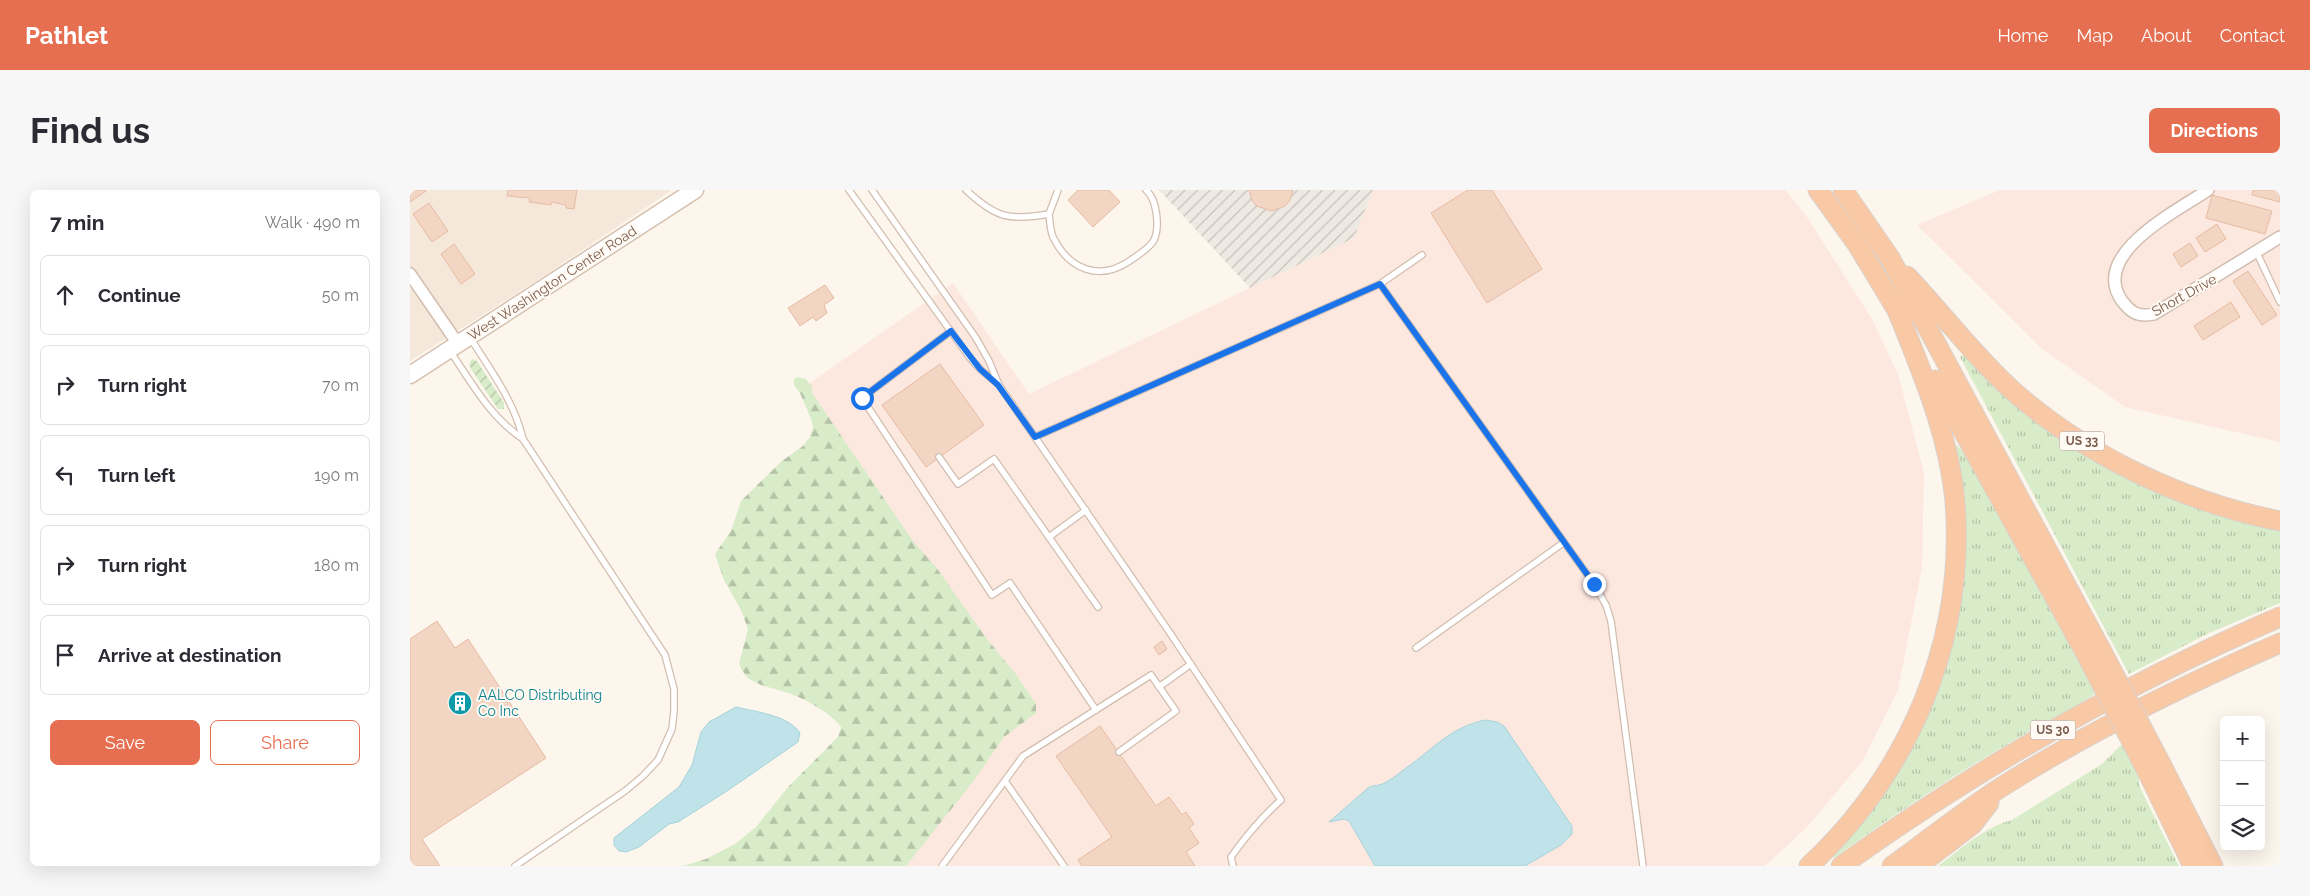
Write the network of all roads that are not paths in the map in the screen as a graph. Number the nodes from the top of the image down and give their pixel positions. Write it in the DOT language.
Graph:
graph roads {
  1 [pos="695,190"];
  2 [pos="848,190"];
  3 [pos="872,190"];
  4 [pos="966,190"];
  5 [pos="1058,190"];
  6 [pos="1146,190"];
  7 [pos="1818,190"];
  8 [pos="1844,190"];
  9 [pos="2208,190"];
  10 [pos="675,195"];
  11 [pos="1049,214"];
  12 [pos="2280,237"];
  13 [pos="2257,253"];
  14 [pos="1422,255"];
  15 [pos="1890,258"];
  16 [pos="410,274"];
  17 [pos="1380,284"];
  18 [pos="2280,302"];
  19 [pos="1897,310"];
  20 [pos="951,331"];
  21 [pos="459,343"];
  22 [pos="410,375"];
  23 [pos="998,385"];
  24 [pos="1035,437"];
  25 [pos="523,439"];
  26 [pos="939,457"];
  27 [pos="1086,510"];
  28 [pos="2280,521"];
  29 [pos="1049,537"];
  30 [pos="1563,543"];
  31 [pos="1098,607"];
  32 [pos="2280,617"];
  33 [pos="2280,643"];
  34 [pos="1416,648"];
  35 [pos="2093,651"];
  36 [pos="1191,664"];
  37 [pos="1159,687"];
  38 [pos="1096,710"];
  39 [pos="1119,752"];
  40 [pos="2155,770"];
  41 [pos="1005,781"];
  42 [pos="2000,788"];
  43 [pos="515,866"];
  44 [pos="942,866"];
  45 [pos="1064,866"];
  46 [pos="1232,866"];
  47 [pos="1643,866"];
  48 [pos="1809,866"];
  49 [pos="1840,866"];
  50 [pos="1892,866"];
  51 [pos="1918,866"];
  52 [pos="2193,866"];
  53 [pos="2213,866"];
  1 -- 10 [label="main road, West Washington Center Road"];
  2 -- 20 [label="lane"];
  3 -- 23 [label="lane"];
  4 -- 11 [label="lane"];
  5 -- 11 [label="lane"];
  6 -- 11 [label="lane"];
  7 -- 19 [label="highway"];
  8 -- 15 [label="highway, US 33"];
  9 -- 13 [label="street, Short Drive"];
  10 -- 21 [label="main road, West Washington Center Road"];
  12 -- 13 [label="street, Short Drive"];
  13 -- 18 [label="lane"];
  14 -- 17 [label="lane"];
  15 -- 28 [label="highway, US 33"];
  15 -- 35 [label="highway"];
  16 -- 21 [label="street"];
  17 -- 24 [label="lane"];
  17 -- 30 [label="lane"];
  19 -- 35 [label="highway"];
  19 -- 48 [label="highway"];
  20 -- 23 [label="lane"];
  20 -- 38 [label="lane"];
  21 -- 22 [label="main road, West Washington Center Road"];
  21 -- 25 [label="lane"];
  21 -- 25 [label="lane"];
  23 -- 24 [label="lane"];
  24 -- 27 [label="lane"];
  25 -- 43 [label="lane"];
  26 -- 29 [label="lane"];
  27 -- 29 [label="lane"];
  27 -- 36 [label="lane"];
  29 -- 31 [label="lane"];
  30 -- 34 [label="lane"];
  30 -- 47 [label="lane"];
  32 -- 49 [label="highway, US 30"];
  33 -- 42 [label="highway, US 30"];
  35 -- 40 [label="highway, bridge"];
  36 -- 37 [label="lane"];
  36 -- 46 [label="lane"];
  37 -- 38 [label="lane"];
  37 -- 39 [label="lane"];
  38 -- 41 [label="lane"];
  40 -- 52 [label="highway"];
  40 -- 53 [label="highway"];
  41 -- 44 [label="lane"];
  41 -- 45 [label="lane"];
  42 -- 50 [label="highway, US 30"];
  42 -- 51 [label="highway"];
}
